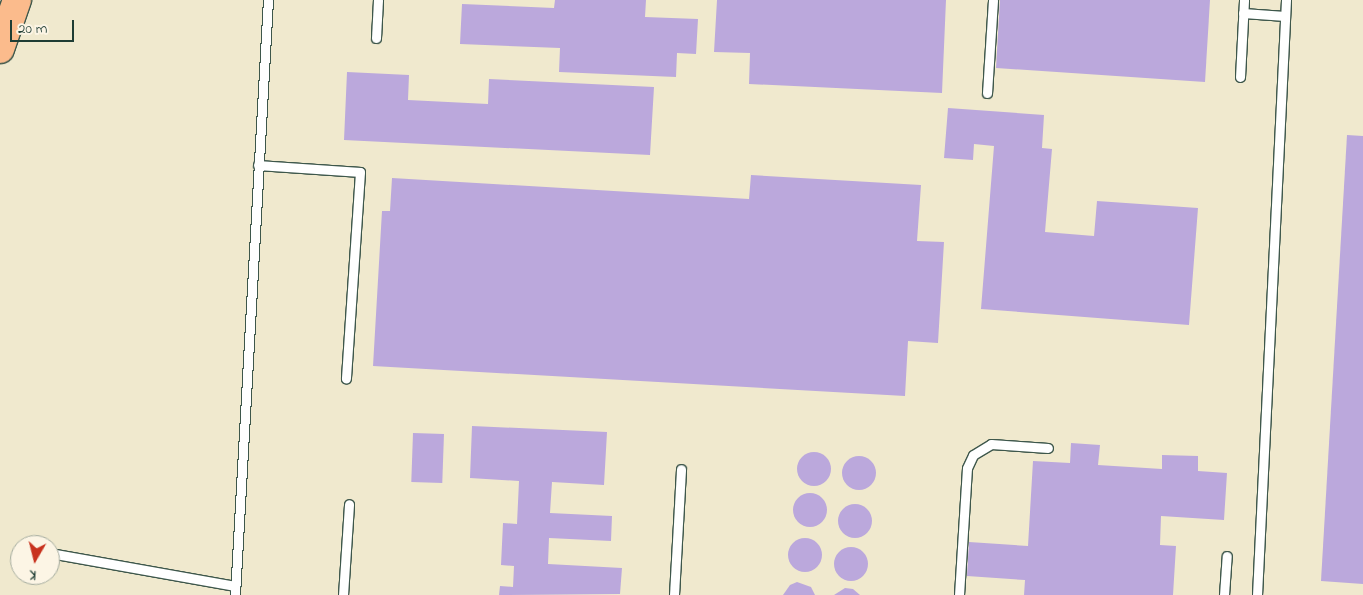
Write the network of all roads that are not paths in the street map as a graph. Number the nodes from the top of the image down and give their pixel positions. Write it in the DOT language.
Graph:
graph roads {
  1 [pos="17,0"];
  2 [pos="268,0"];
  3 [pos="378,0"];
  4 [pos="993,0"];
  5 [pos="1244,0"];
  6 [pos="1286,0"];
  7 [pos="1244,13"];
  8 [pos="1285,16"];
  9 [pos="376,38"];
  10 [pos="0,49"];
  11 [pos="1240,77"];
  12 [pos="987,93"];
  13 [pos="258,165"];
  14 [pos="346,379"];
  15 [pos="1048,448"];
  16 [pos="681,468"];
  17 [pos="348,504"];
  18 [pos="60,555"];
  19 [pos="1226,556"];
  20 [pos="235,590"];
  21 [pos="344,595"];
  22 [pos="674,595"];
  23 [pos="959,595"];
  24 [pos="1224,595"];
  25 [pos="1256,595"];
  1 -- 10 [label="highway"];
  2 -- 13 [label="lane"];
  3 -- 9 [label="lane"];
  4 -- 12 [label="lane"];
  5 -- 7 [label="lane"];
  6 -- 8 [label="lane"];
  7 -- 8 [label="lane"];
  7 -- 11 [label="lane"];
  8 -- 25 [label="lane"];
  13 -- 14 [label="lane"];
  13 -- 20 [label="lane"];
  15 -- 23 [label="lane"];
  16 -- 22 [label="lane"];
  17 -- 21 [label="lane"];
  18 -- 20 [label="lane"];
  19 -- 24 [label="lane"];
}
